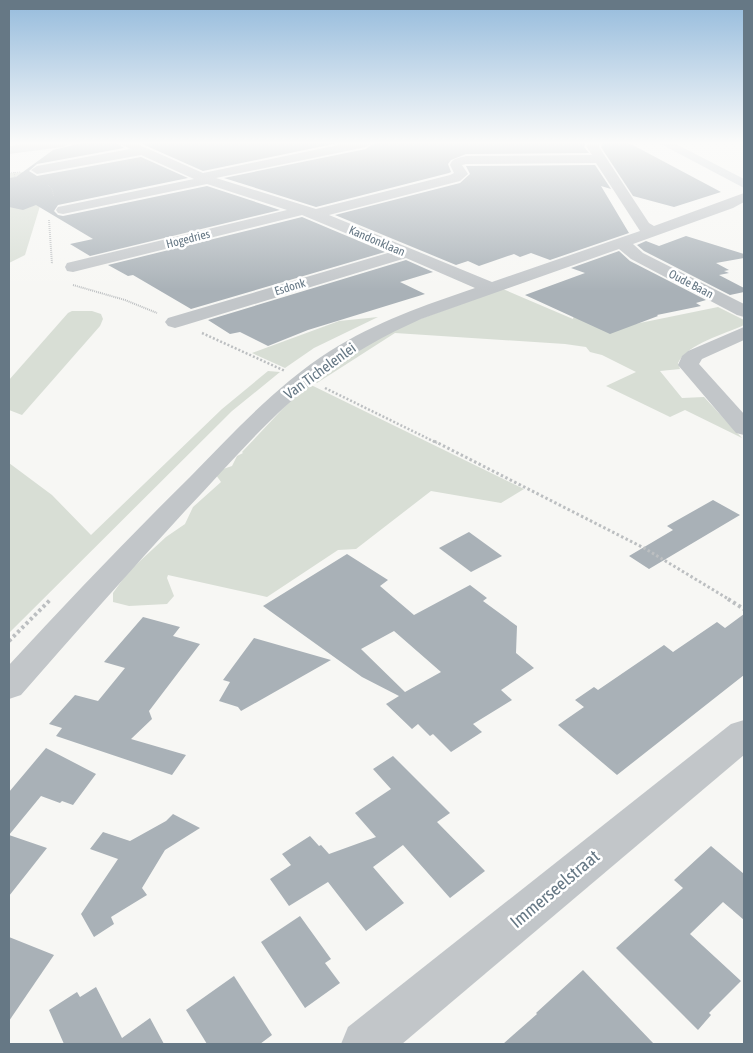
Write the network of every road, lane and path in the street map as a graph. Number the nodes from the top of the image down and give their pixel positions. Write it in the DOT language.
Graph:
graph roads {
  1 [pos="53,192"];
  2 [pos="131,192"];
  3 [pos="248,192"];
  4 [pos="394,192"];
  5 [pos="622,192"];
  6 [pos="744,197"];
  7 [pos="744,202"];
  8 [pos="728,205"];
  9 [pos="59,206"];
  10 [pos="309,212"];
  11 [pos="48,213"];
  12 [pos="636,214"];
  13 [pos="682,220"];
  14 [pos="652,231"];
  15 [pos="621,242"];
  16 [pos="591,252"];
  17 [pos="405,253"];
  18 [pos="637,256"];
  19 [pos="73,267"];
  20 [pos="53,269"];
  21 [pos="70,284"];
  22 [pos="489,288"];
  23 [pos="744,311"];
  24 [pos="175,322"];
  25 [pos="744,333"];
  26 [pos="304,379"];
  27 [pos="744,428"];
  28 [pos="744,609"];
  29 [pos="9,686"];
  30 [pos="744,734"];
  31 [pos="366,1044"];
  1 -- 9 [label="path"];
  2 -- 9 [label="street"];
  3 -- 10 [label="street, Kandonklaan"];
  4 -- 10 [label="street, Hogedries"];
  5 -- 12 [label="street"];
  6 -- 8 [label="street, Van Tichelenlei"];
  7 -- 8 [label="street, Van Tichelenlei"];
  8 -- 13 [label="street, Van Tichelenlei"];
  10 -- 17 [label="street, Kandonklaan"];
  10 -- 19 [label="street, Hogedries"];
  11 -- 20 [label="path"];
  12 -- 13 [label="street"];
  12 -- 14 [label="street"];
  13 -- 14 [label="street, Van Tichelenlei"];
  14 -- 15 [label="street, Van Tichelenlei"];
  15 -- 16 [label="street, Van Tichelenlei"];
  15 -- 18 [label="street, Oude Baan"];
  16 -- 18 [label="street, Oude Baan"];
  16 -- 22 [label="street, Van Tichelenlei"];
  17 -- 22 [label="street, Kandonklaan"];
  17 -- 24 [label="street, Esdonk"];
  18 -- 23 [label="street, Oude Baan"];
  21 -- 24 [label="path"];
  22 -- 26 [label="street, Van Tichelenlei"];
  24 -- 26 [label="path"];
  25 -- 27 [label="street"];
  26 -- 28 [label="path"];
  26 -- 29 [label="street, Van Tichelenlei"];
  30 -- 31 [label="street, Immerseelstraat"];
}
